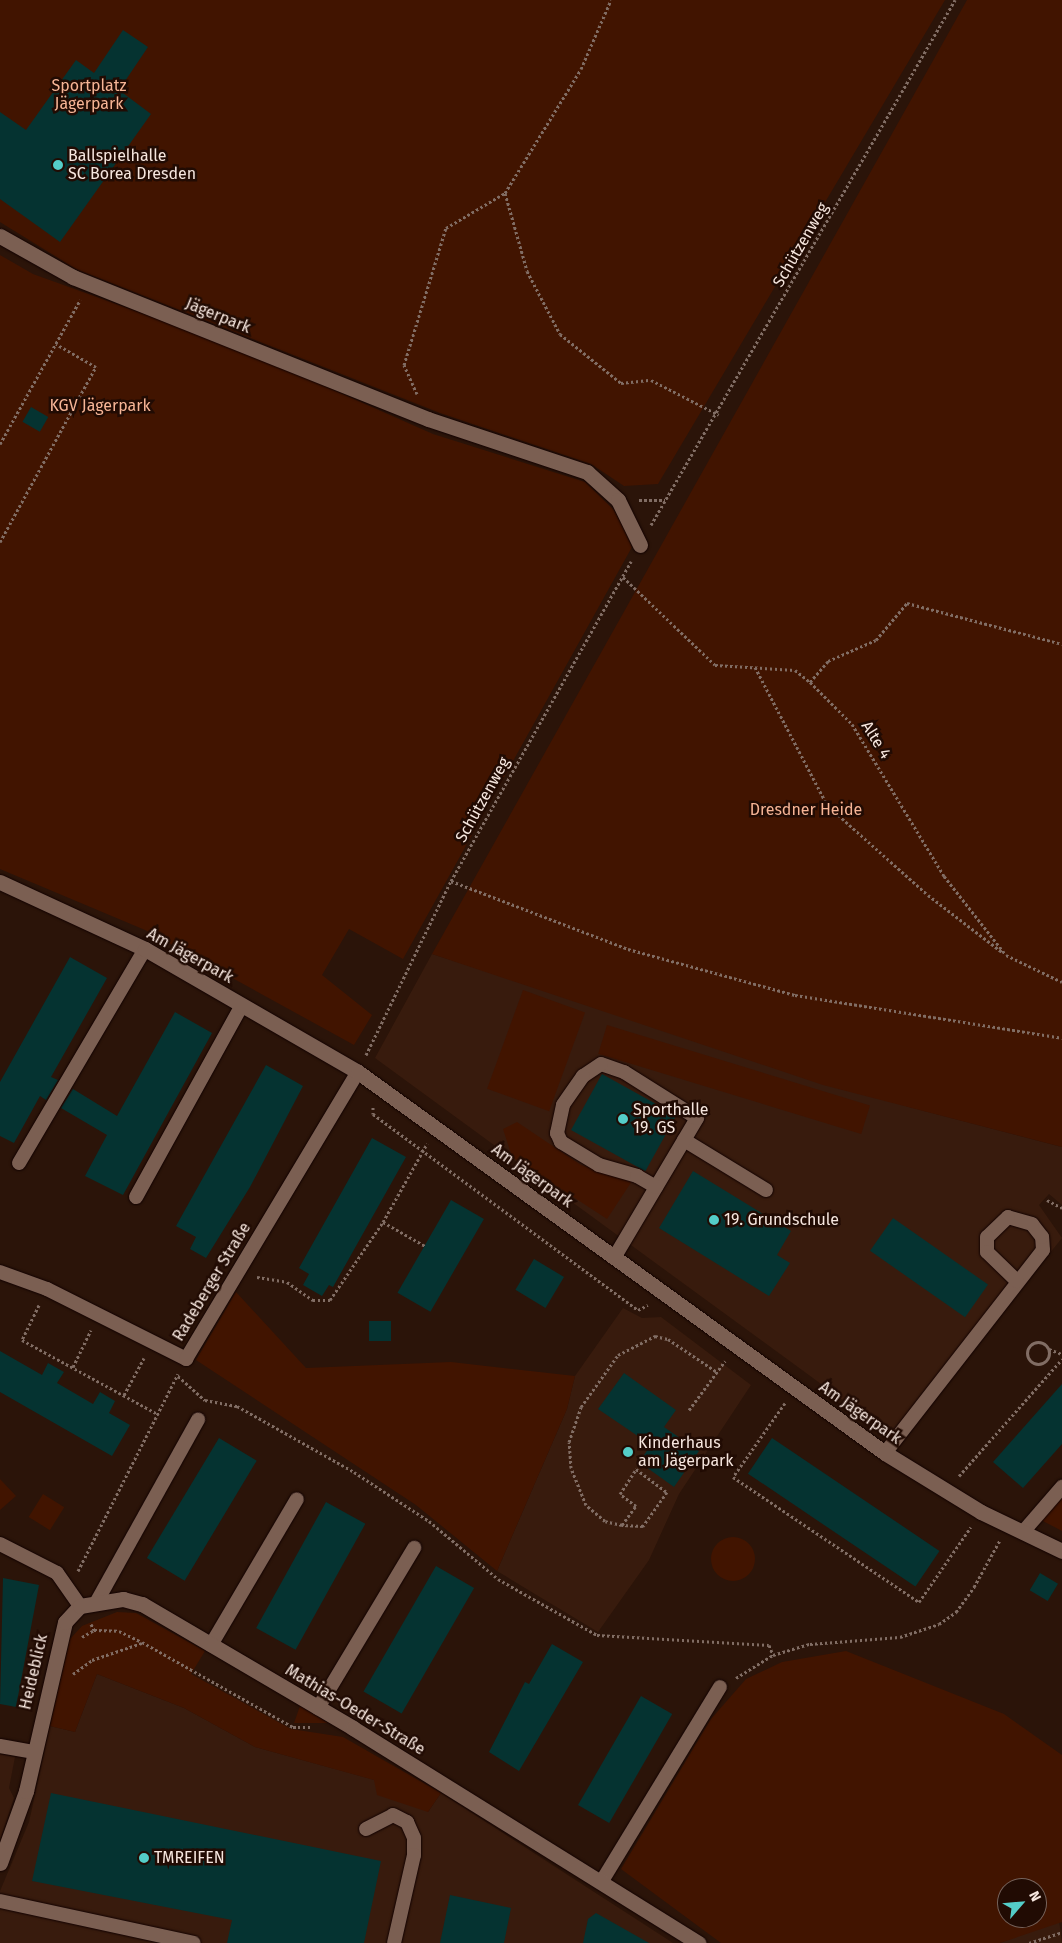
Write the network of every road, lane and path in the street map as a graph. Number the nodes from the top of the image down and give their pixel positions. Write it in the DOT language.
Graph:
graph roads {
  1 [pos="611,0"];
  2 [pos="955,0"];
  3 [pos="506,193"];
  4 [pos="0,236"];
  5 [pos="89,284"];
  6 [pos="56,344"];
  7 [pos="719,415"];
  8 [pos="428,419"];
  9 [pos="0,444"];
  10 [pos="618,500"];
  11 [pos="0,542"];
  12 [pos="640,546"];
  13 [pos="623,577"];
  14 [pos="1062,644"];
  15 [pos="755,667"];
  16 [pos="810,682"];
  17 [pos="451,881"];
  18 [pos="0,882"];
  19 [pos="145,949"];
  20 [pos="1006,955"];
  21 [pos="1062,982"];
  22 [pos="242,1005"];
  23 [pos="1062,1038"];
  24 [pos="354,1077"];
  25 [pos="436,1128"];
  26 [pos="684,1140"];
  27 [pos="423,1151"];
  28 [pos="19,1163"];
  29 [pos="656,1187"];
  30 [pos="766,1190"];
  31 [pos="136,1197"];
  32 [pos="1047,1200"];
  33 [pos="1062,1208"];
  34 [pos="383,1222"];
  35 [pos="425,1246"];
  36 [pos="614,1258"];
  37 [pos="240,1270"];
  38 [pos="0,1272"];
  39 [pos="1017,1281"];
  40 [pos="667,1297"];
  41 [pos="39,1304"];
  42 [pos="90,1332"];
  43 [pos="736,1347"];
  44 [pos="1049,1349"];
  45 [pos="1062,1354"];
  46 [pos="1062,1359"];
  47 [pos="73,1368"];
  48 [pos="137,1371"];
  49 [pos="717,1372"];
  50 [pos="178,1376"];
  51 [pos="174,1383"];
  52 [pos="795,1389"];
  53 [pos="124,1395"];
  54 [pos="690,1410"];
  55 [pos="158,1414"];
  56 [pos="198,1420"];
  57 [pos="885,1453"];
  58 [pos="1062,1487"];
  59 [pos="945,1491"];
  60 [pos="297,1499"];
  61 [pos="981,1512"];
  62 [pos="622,1525"];
  63 [pos="1008,1525"];
  64 [pos="1023,1532"];
  65 [pos="0,1544"];
  66 [pos="414,1548"];
  67 [pos="1062,1551"];
  68 [pos="69,1587"];
  69 [pos="96,1603"];
  70 [pos="80,1606"];
  71 [pos="142,1642"];
  72 [pos="211,1645"];
  73 [pos="773,1656"];
  74 [pos="70,1678"];
  75 [pos="720,1687"];
  76 [pos="318,1708"];
  77 [pos="352,1728"];
  78 [pos="0,1746"];
  79 [pos="34,1752"];
  80 [pos="366,1829"];
  81 [pos="0,1863"];
  82 [pos="602,1881"];
  83 [pos="0,1901"];
  84 [pos="1062,1932"];
  85 [pos="194,1943"];
  86 [pos="394,1943"];
  87 [pos="698,1943"];
  88 [pos="1029,1943"];
  1 -- 3 [label="path"];
  2 -- 7 [label="path, Schützenweg"];
  3 -- 7 [label="path"];
  3 -- 8 [label="path"];
  4 -- 5 [label="street, Jägerpark"];
  5 -- 6 [label="path"];
  5 -- 8 [label="street, Jägerpark"];
  6 -- 9 [label="path"];
  6 -- 11 [label="path"];
  7 -- 10 [label="path, Schützenweg"];
  8 -- 10 [label="street, Jägerpark"];
  10 -- 12 [label="street"];
  12 -- 13 [label="path, Schützenweg"];
  13 -- 15 [label="path, Alte 4"];
  13 -- 17 [label="path, Schützenweg"];
  14 -- 16 [label="path"];
  15 -- 16 [label="path, Alte 4"];
  15 -- 20 [label="path"];
  16 -- 20 [label="path, Alte 4"];
  17 -- 23 [label="path"];
  17 -- 24 [label="path, Schützenweg"];
  18 -- 19 [label="street, Am Jägerpark"];
  19 -- 22 [label="street, Am Jägerpark"];
  19 -- 28 [label="lane"];
  20 -- 21 [label="path, Alte 4"];
  22 -- 24 [label="street, Am Jägerpark"];
  22 -- 31 [label="lane"];
  24 -- 25 [label="street, Am Jägerpark"];
  24 -- 27 [label="path"];
  24 -- 37 [label="lane, Radeberger Straße"];
  25 -- 27 [label="path"];
  25 -- 36 [label="street, Am Jägerpark"];
  26 -- 29 [label="lane"];
  26 -- 29 [label="lane"];
  26 -- 30 [label="lane"];
  27 -- 34 [label="path"];
  27 -- 40 [label="path"];
  29 -- 36 [label="lane"];
  32 -- 33 [label="path"];
  34 -- 35 [label="path"];
  34 -- 37 [label="path"];
  36 -- 40 [label="street, Am Jägerpark"];
  37 -- 38 [label="lane, Radeberger Straße"];
  39 -- 39 [label="lane"];
  39 -- 57 [label="lane"];
  40 -- 43 [label="street, Am Jägerpark"];
  41 -- 47 [label="path"];
  42 -- 47 [label="path"];
  43 -- 49 [label="path"];
  43 -- 52 [label="street, Am Jägerpark"];
  44 -- 44 [label="path"];
  44 -- 45 [label="path"];
  46 -- 59 [label="path"];
  47 -- 53 [label="path"];
  48 -- 53 [label="path"];
  49 -- 54 [label="path"];
  49 -- 62 [label="path"];
  50 -- 73 [label="path"];
  51 -- 55 [label="path"];
  52 -- 57 [label="street, Am Jägerpark"];
  52 -- 61 [label="path"];
  53 -- 55 [label="path"];
  55 -- 68 [label="path"];
  56 -- 69 [label="lane"];
  57 -- 59 [label="street, Am Jägerpark"];
  58 -- 64 [label="lane"];
  59 -- 61 [label="street, Am Jägerpark"];
  60 -- 72 [label="lane"];
  61 -- 63 [label="street, Am Jägerpark"];
  62 -- 62 [label="path"];
  63 -- 64 [label="street, Am Jägerpark"];
  63 -- 73 [label="path"];
  64 -- 67 [label="street, Am Jägerpark"];
  65 -- 68 [label="lane"];
  66 -- 76 [label="lane"];
  68 -- 70 [label="lane"];
  69 -- 70 [label="street, Mathias-Oeder-Straße"];
  69 -- 72 [label="street, Mathias-Oeder-Straße"];
  70 -- 71 [label="path"];
  70 -- 79 [label="street, Heideblick"];
  71 -- 74 [label="path"];
  71 -- 77 [label="path"];
  72 -- 76 [label="street, Mathias-Oeder-Straße"];
  73 -- 75 [label="path"];
  75 -- 82 [label="lane"];
  76 -- 77 [label="street, Mathias-Oeder-Straße"];
  77 -- 82 [label="street, Mathias-Oeder-Straße"];
  78 -- 79 [label="lane"];
  79 -- 81 [label="street, Heideblick"];
  80 -- 86 [label="lane"];
  82 -- 87 [label="street, Mathias-Oeder-Straße"];
  83 -- 85 [label="lane"];
  84 -- 88 [label="path"];
}
